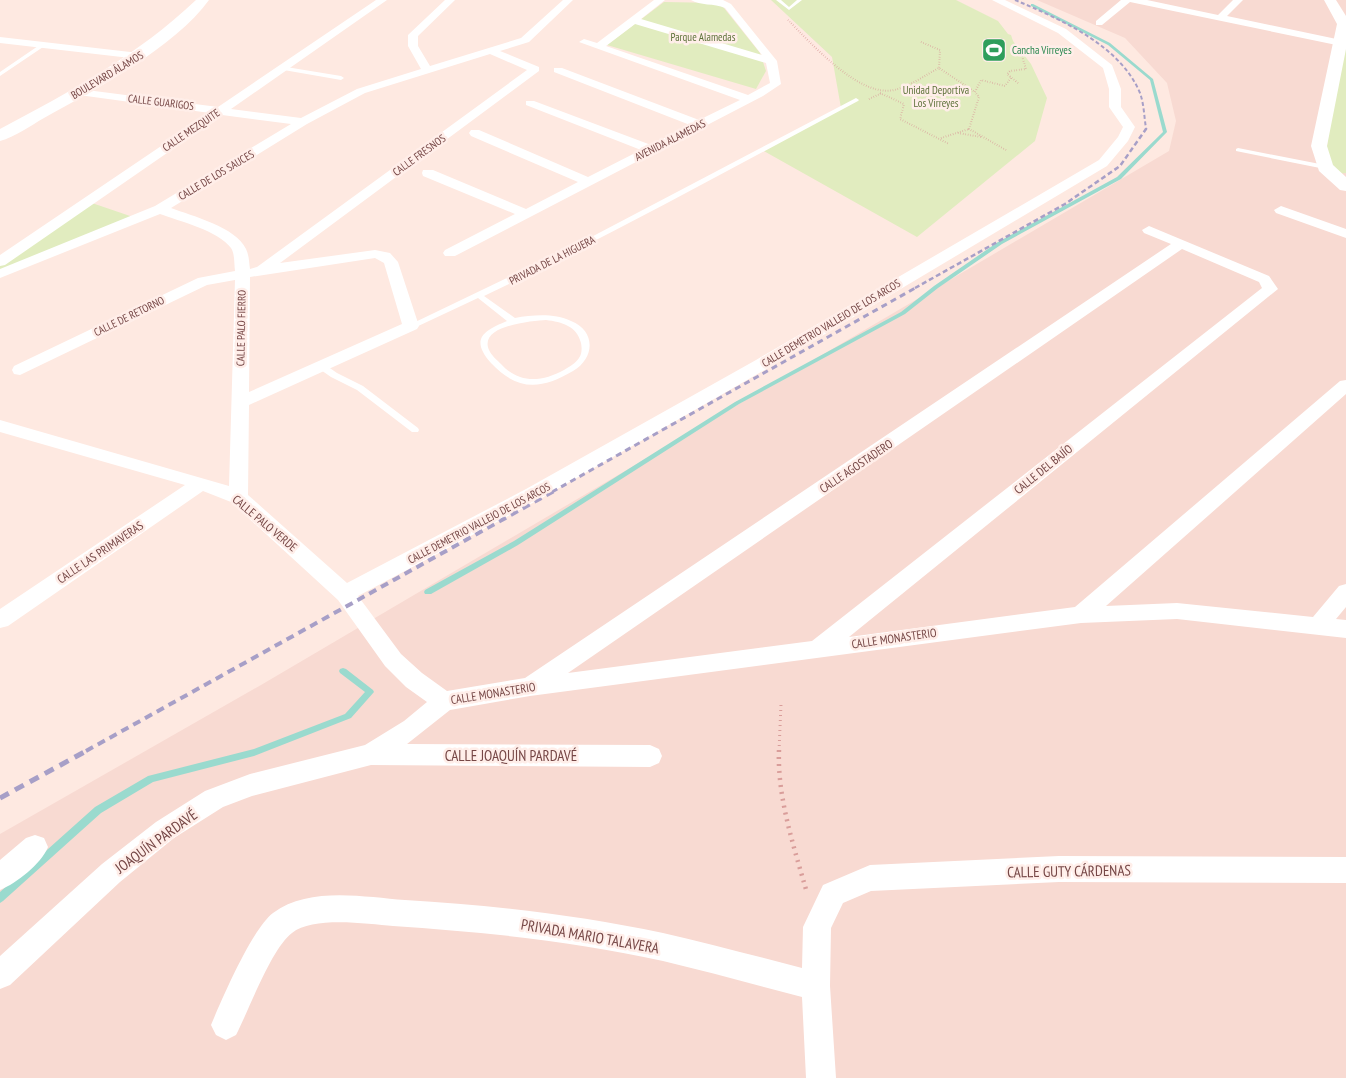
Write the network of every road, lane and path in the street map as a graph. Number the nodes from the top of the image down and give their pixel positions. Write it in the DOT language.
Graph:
graph roads {
  1 [pos="203,0"];
  2 [pos="382,0"];
  3 [pos="450,0"];
  4 [pos="568,0"];
  5 [pos="641,0"];
  6 [pos="649,0"];
  7 [pos="660,0"];
  8 [pos="696,0"];
  9 [pos="778,0"];
  10 [pos="800,0"];
  11 [pos="997,0"];
  12 [pos="1128,0"];
  13 [pos="1132,0"];
  14 [pos="1238,0"];
  15 [pos="1330,0"];
  16 [pos="789,9"];
  17 [pos="1220,18"];
  18 [pos="633,20"];
  19 [pos="1099,23"];
  20 [pos="0,40"];
  21 [pos="584,42"];
  22 [pos="921,42"];
  23 [pos="1343,44"];
  24 [pos="42,45"];
  25 [pos="598,47"];
  26 [pos="491,50"];
  27 [pos="139,56"];
  28 [pos="1022,56"];
  29 [pos="772,61"];
  30 [pos="280,68"];
  31 [pos="939,68"];
  32 [pos="427,70"];
  33 [pos="558,70"];
  34 [pos="0,74"];
  35 [pos="341,78"];
  36 [pos="1011,78"];
  37 [pos="1018,83"];
  38 [pos="79,92"];
  39 [pos="975,92"];
  40 [pos="880,93"];
  41 [pos="749,99"];
  42 [pos="856,100"];
  43 [pos="530,103"];
  44 [pos="221,110"];
  45 [pos="303,122"];
  46 [pos="700,124"];
  47 [pos="970,129"];
  48 [pos="475,133"];
  49 [pos="958,133"];
  50 [pos="0,136"];
  51 [pos="941,138"];
  52 [pos="984,138"];
  53 [pos="949,144"];
  54 [pos="650,149"];
  55 [pos="1006,150"];
  56 [pos="1238,150"];
  57 [pos="1325,167"];
  58 [pos="428,173"];
  59 [pos="588,182"];
  60 [pos="1346,186"];
  61 [pos="160,209"];
  62 [pos="1281,210"];
  63 [pos="527,214"];
  64 [pos="1149,230"];
  65 [pos="1346,234"];
  66 [pos="1182,244"];
  67 [pos="450,254"];
  68 [pos="0,262"];
  69 [pos="262,270"];
  70 [pos="243,273"];
  71 [pos="0,274"];
  72 [pos="480,296"];
  73 [pos="513,320"];
  74 [pos="411,326"];
  75 [pos="321,366"];
  76 [pos="20,370"];
  77 [pos="1346,385"];
  78 [pos="240,402"];
  79 [pos="0,426"];
  80 [pos="415,430"];
  81 [pos="201,483"];
  82 [pos="238,498"];
  83 [pos="1346,592"];
  84 [pos="345,594"];
  85 [pos="1082,615"];
  86 [pos="0,620"];
  87 [pos="1318,626"];
  88 [pos="1346,629"];
  89 [pos="817,649"];
  90 [pos="530,687"];
  91 [pos="444,701"];
  92 [pos="781,704"];
  93 [pos="371,754"];
  94 [pos="650,756"];
  95 [pos="35,847"];
  96 [pos="1346,870"];
  97 [pos="0,877"];
  98 [pos="817,927"];
  99 [pos="0,976"];
  100 [pos="816,986"];
  101 [pos="226,1025"];
  102 [pos="822,1078"];
  1 -- 27 [label="street, BOULEVARD ÁLAMOS"];
  2 -- 30 [label="street, CALLE MEZQUITE"];
  3 -- 32 [label="street"];
  4 -- 26 [label="street, CALLE DE LOS SAUCES"];
  5 -- 6 [label="street"];
  7 -- 18 [label="street"];
  8 -- 29 [label="street"];
  9 -- 16 [label="lane"];
  10 -- 16 [label="lane"];
  11 -- 84 [label="street, CALLE DEMETRIO VALLEJO DE LOS ARCOS"];
  12 -- 19 [label="street"];
  13 -- 17 [label="street"];
  14 -- 17 [label="street"];
  15 -- 23 [label="street"];
  16 -- 31 [label="path"];
  17 -- 23 [label="street"];
  18 -- 25 [label="street"];
  18 -- 29 [label="street"];
  20 -- 24 [label="street"];
  21 -- 25 [label="street"];
  22 -- 31 [label="path"];
  23 -- 57 [label="street"];
  24 -- 27 [label="street"];
  24 -- 34 [label="lane"];
  25 -- 41 [label="street"];
  26 -- 32 [label="street, CALLE DE LOS SAUCES"];
  26 -- 69 [label="street, CALLE FRESNOS"];
  27 -- 38 [label="street, BOULEVARD ÁLAMOS"];
  28 -- 36 [label="path"];
  29 -- 41 [label="street, AVENIDA ALAMEDAS"];
  30 -- 35 [label="lane"];
  30 -- 44 [label="street, CALLE MEZQUITE"];
  31 -- 39 [label="path"];
  32 -- 45 [label="street, CALLE DE LOS SAUCES"];
  33 -- 46 [label="street"];
  36 -- 37 [label="path"];
  36 -- 39 [label="path"];
  38 -- 44 [label="street, CALLE GUARIGOS"];
  38 -- 50 [label="street, BOULEVARD ÁLAMOS"];
  39 -- 47 [label="path"];
  40 -- 51 [label="path"];
  41 -- 46 [label="street, AVENIDA ALAMEDAS"];
  42 -- 72 [label="lane, PRIVADA DE LA HIGUERA"];
  43 -- 54 [label="street"];
  44 -- 45 [label="street, CALLE GUARIGOS"];
  44 -- 68 [label="street, CALLE MEZQUITE"];
  45 -- 61 [label="street, CALLE DE LOS SAUCES"];
  46 -- 54 [label="street, AVENIDA ALAMEDAS"];
  47 -- 49 [label="path"];
  47 -- 52 [label="path"];
  48 -- 59 [label="street"];
  49 -- 51 [label="path"];
  49 -- 52 [label="path"];
  51 -- 53 [label="path"];
  52 -- 55 [label="path"];
  54 -- 59 [label="street, AVENIDA ALAMEDAS"];
  56 -- 57 [label="lane"];
  57 -- 60 [label="street"];
  58 -- 63 [label="street"];
  59 -- 63 [label="street, AVENIDA ALAMEDAS"];
  61 -- 70 [label="street, CALLE PALO FIERRO"];
  61 -- 71 [label="street, CALLE DE LOS SAUCES"];
  62 -- 65 [label="street"];
  63 -- 67 [label="street, AVENIDA ALAMEDAS"];
  64 -- 66 [label="street"];
  66 -- 89 [label="street, CALLE DEL BAJÍO"];
  66 -- 90 [label="street, CALLE AGOSTADERO"];
  69 -- 70 [label="street, CALLE DE RETORNO"];
  69 -- 74 [label="street, CALLE DE RETORNO"];
  70 -- 76 [label="street, CALLE DE RETORNO"];
  70 -- 78 [label="street, CALLE PALO FIERRO"];
  72 -- 73 [label="lane"];
  72 -- 74 [label="lane, PRIVADA DE LA HIGUERA"];
  73 -- 73 [label="lane"];
  74 -- 75 [label="street, PRIVADA DE LA HIGUERA"];
  75 -- 78 [label="street, PRIVADA DE LA HIGUERA"];
  75 -- 80 [label="lane"];
  77 -- 85 [label="street"];
  78 -- 82 [label="street, CALLE PALO FIERRO"];
  79 -- 81 [label="street, CALLE PALO VERDE"];
  81 -- 82 [label="street, CALLE PALO VERDE"];
  81 -- 86 [label="street, CALLE LAS PRIMAVERAS"];
  82 -- 84 [label="street, CALLE PALO VERDE"];
  83 -- 87 [label="street"];
  84 -- 91 [label="street, CALLE PALO VERDE"];
  85 -- 87 [label="street, CALLE MONASTERIO"];
  85 -- 89 [label="street, CALLE MONASTERIO"];
  87 -- 88 [label="street, CALLE MONASTERIO"];
  89 -- 90 [label="street, CALLE MONASTERIO"];
  90 -- 91 [label="street, CALLE MONASTERIO"];
  91 -- 93 [label="street, JOAQUÍN PARDAVÉ"];
  92 -- 98 [label="path"];
  93 -- 94 [label="street, CALLE JOAQUÍN PARDAVÉ"];
  93 -- 99 [label="street, JOAQUÍN PARDAVÉ"];
  95 -- 97 [label="street"];
  96 -- 98 [label="street, CALLE GUTY CÁRDENAS"];
  98 -- 100 [label="street, CALLE GUTY CÁRDENAS"];
  100 -- 101 [label="street, PRIVADA MARIO TALAVERA"];
  100 -- 102 [label="street, CALLE GUTY CÁRDENAS"];
}
